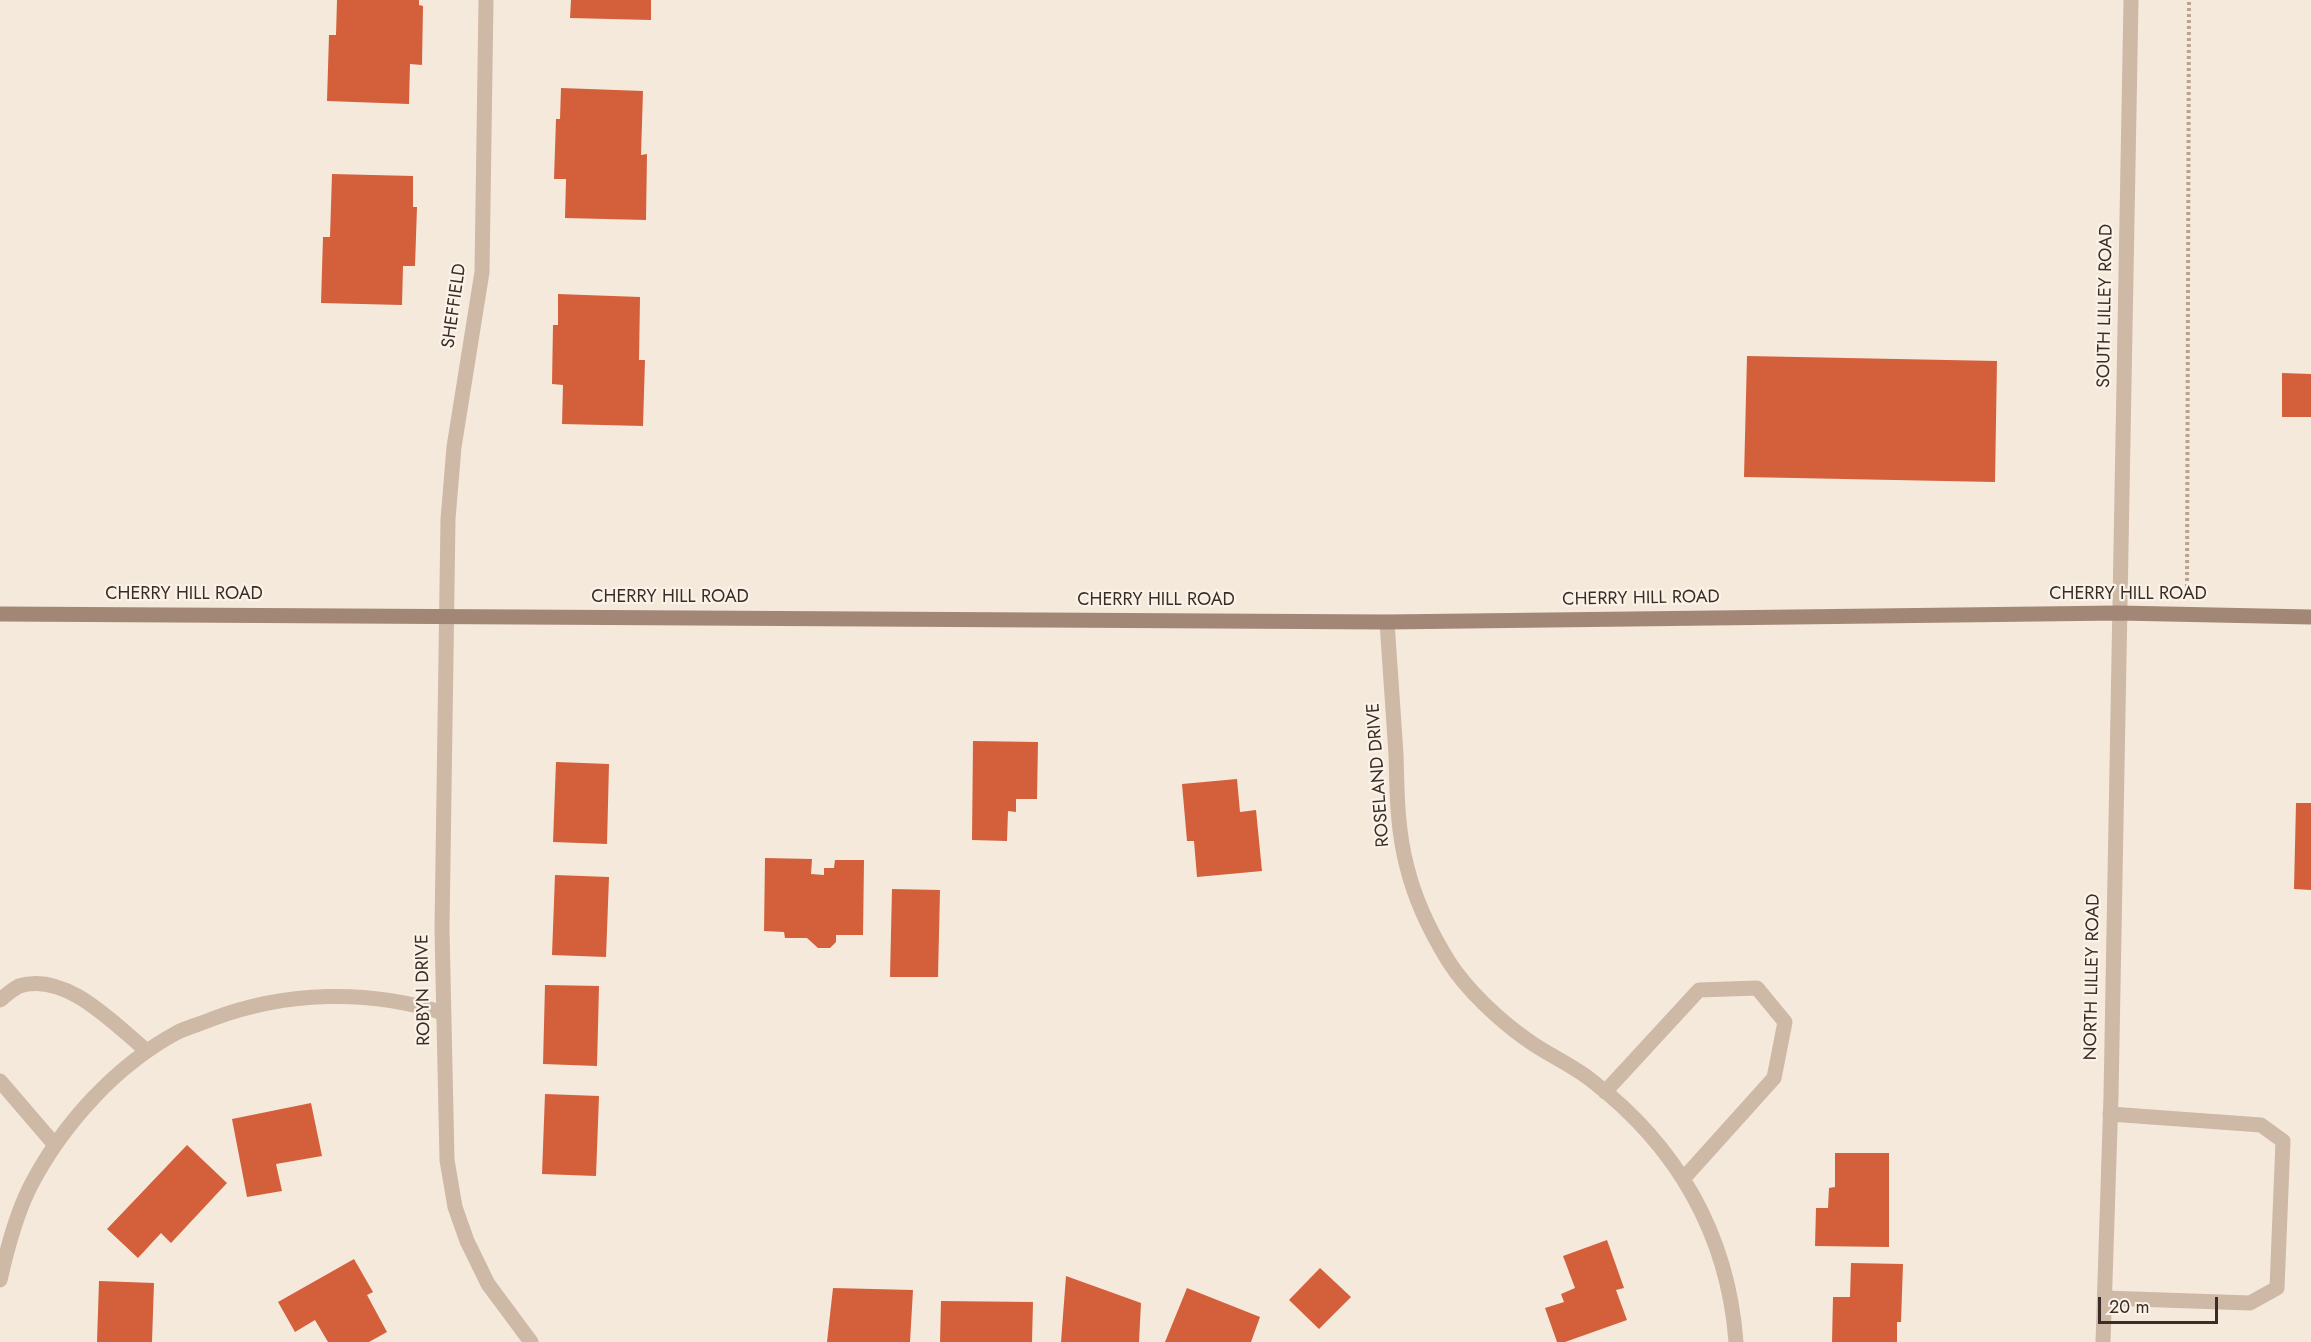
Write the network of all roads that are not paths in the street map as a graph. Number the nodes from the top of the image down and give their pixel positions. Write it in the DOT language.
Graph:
graph roads {
  1 [pos="486,0"];
  2 [pos="2132,0"];
  3 [pos="2119,613"];
  4 [pos="0,614"];
  5 [pos="448,616"];
  6 [pos="2311,617"];
  7 [pos="1387,622"];
  8 [pos="0,1000"];
  9 [pos="444,1013"];
  10 [pos="147,1051"];
  11 [pos="0,1081"];
  12 [pos="1605,1092"];
  13 [pos="2110,1114"];
  14 [pos="55,1145"];
  15 [pos="1684,1178"];
  16 [pos="0,1280"];
  17 [pos="2105,1298"];
  18 [pos="531,1342"];
  19 [pos="1736,1342"];
  20 [pos="2103,1342"];
  1 -- 5 [label="street, SHEFFIELD"];
  2 -- 3 [label="street, SOUTH LILLEY ROAD"];
  3 -- 6 [label="main road, CHERRY HILL ROAD"];
  3 -- 7 [label="main road, CHERRY HILL ROAD"];
  3 -- 13 [label="street, NORTH LILLEY ROAD"];
  4 -- 5 [label="main road, CHERRY HILL ROAD"];
  5 -- 7 [label="main road, CHERRY HILL ROAD"];
  5 -- 9 [label="street, ROBYN DRIVE"];
  7 -- 12 [label="street, ROSELAND DRIVE"];
  8 -- 10 [label="street"];
  9 -- 10 [label="street"];
  9 -- 18 [label="street, ROBYN DRIVE"];
  10 -- 14 [label="street"];
  11 -- 14 [label="street"];
  12 -- 15 [label="street, ROSELAND DRIVE"];
  12 -- 15 [label="street"];
  13 -- 17 [label="street, NORTH LILLEY ROAD"];
  13 -- 17 [label="street"];
  14 -- 16 [label="street"];
  15 -- 19 [label="street, ROSELAND DRIVE"];
  17 -- 20 [label="street, NORTH LILLEY ROAD"];
}
